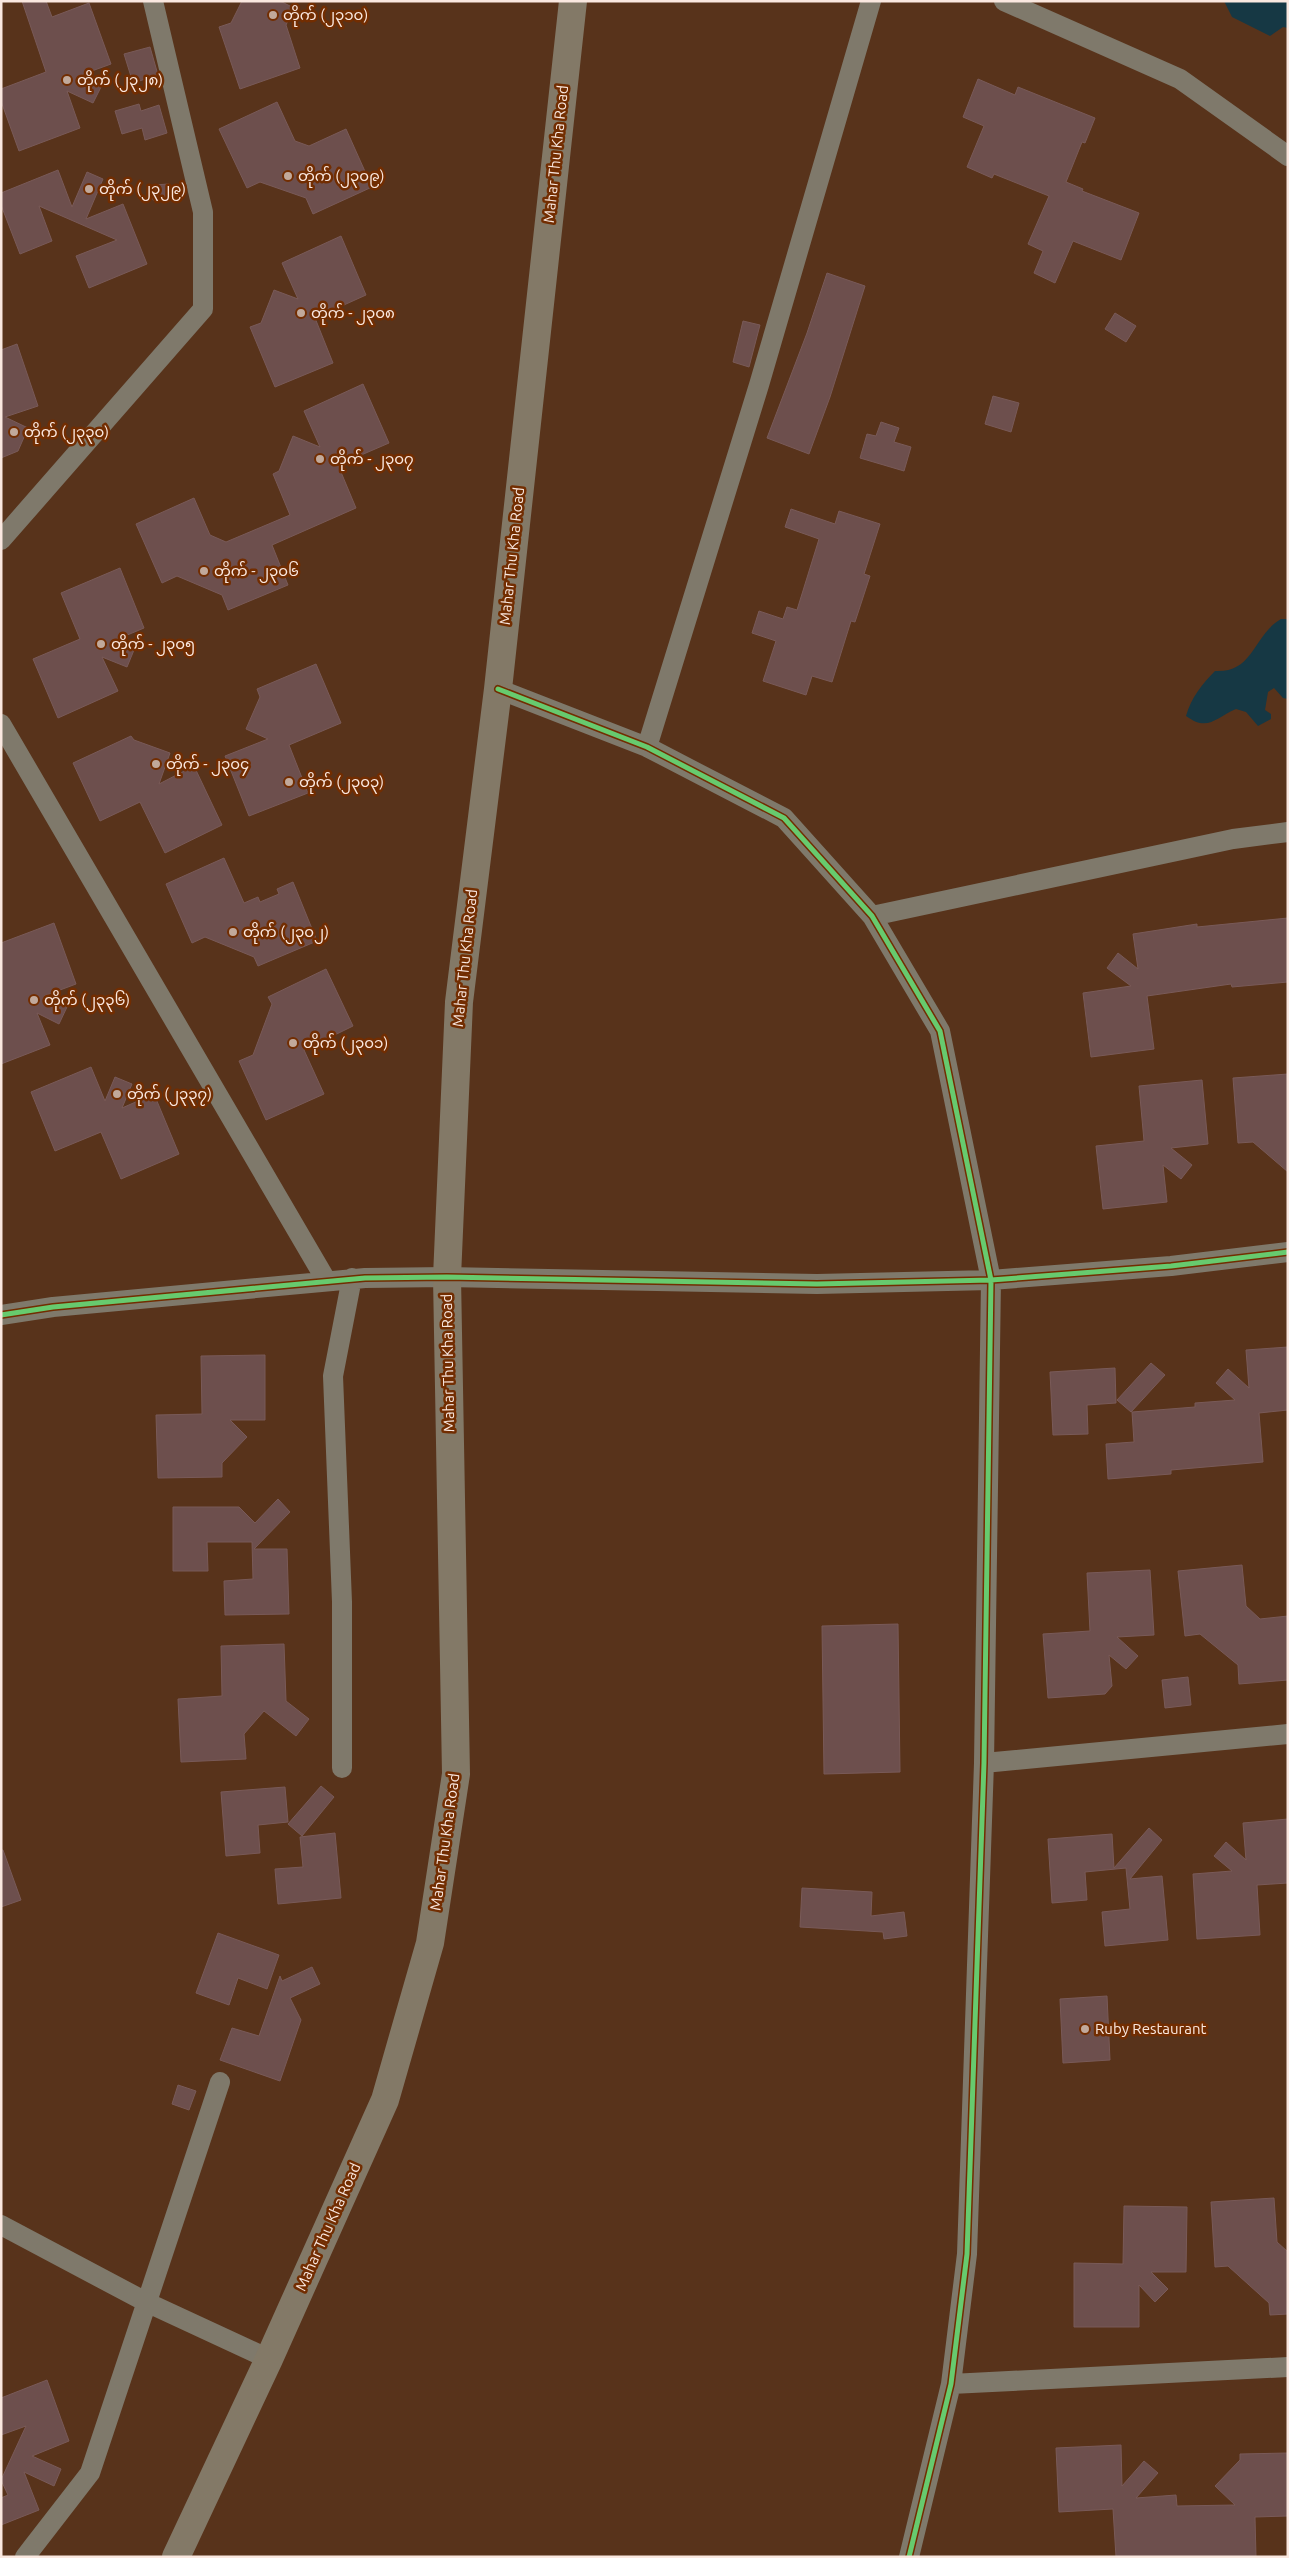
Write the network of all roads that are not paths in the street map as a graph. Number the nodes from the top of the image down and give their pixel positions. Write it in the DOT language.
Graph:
graph roads {
  1 [pos="153,1"];
  2 [pos="573,1"];
  3 [pos="871,1"];
  4 [pos="1004,1"];
  5 [pos="1288,156"];
  6 [pos="1,540"];
  7 [pos="498,689"];
  8 [pos="1,724"];
  9 [pos="647,747"];
  10 [pos="1288,832"];
  11 [pos="872,916"];
  12 [pos="1288,1252"];
  13 [pos="447,1277"];
  14 [pos="352,1278"];
  15 [pos="326,1280"];
  16 [pos="991,1280"];
  17 [pos="1,1315"];
  18 [pos="1288,1734"];
  19 [pos="984,1763"];
  20 [pos="342,1768"];
  21 [pos="220,2082"];
  22 [pos="1,2225"];
  23 [pos="146,2302"];
  24 [pos="269,2359"];
  25 [pos="1288,2367"];
  26 [pos="951,2384"];
  27 [pos="25,2557"];
  28 [pos="176,2557"];
  29 [pos="909,2557"];
  1 -- 6 [label="street"];
  2 -- 7 [label="main road, Mahar Thu Kha Road"];
  3 -- 9 [label="street"];
  4 -- 5 [label="street"];
  7 -- 9 [label="street"];
  7 -- 13 [label="main road, Mahar Thu Kha Road"];
  8 -- 15 [label="street"];
  9 -- 11 [label="street"];
  10 -- 11 [label="street"];
  11 -- 16 [label="street"];
  12 -- 16 [label="street"];
  13 -- 14 [label="street"];
  13 -- 16 [label="street"];
  13 -- 24 [label="main road, Mahar Thu Kha Road"];
  14 -- 15 [label="street"];
  14 -- 20 [label="street"];
  15 -- 17 [label="street"];
  16 -- 19 [label="street"];
  18 -- 19 [label="street"];
  19 -- 26 [label="street"];
  21 -- 23 [label="street"];
  22 -- 23 [label="street"];
  23 -- 24 [label="street"];
  23 -- 27 [label="street"];
  24 -- 28 [label="main road, Mahar Thu Kha Road"];
  25 -- 26 [label="street"];
  26 -- 29 [label="street"];
}
